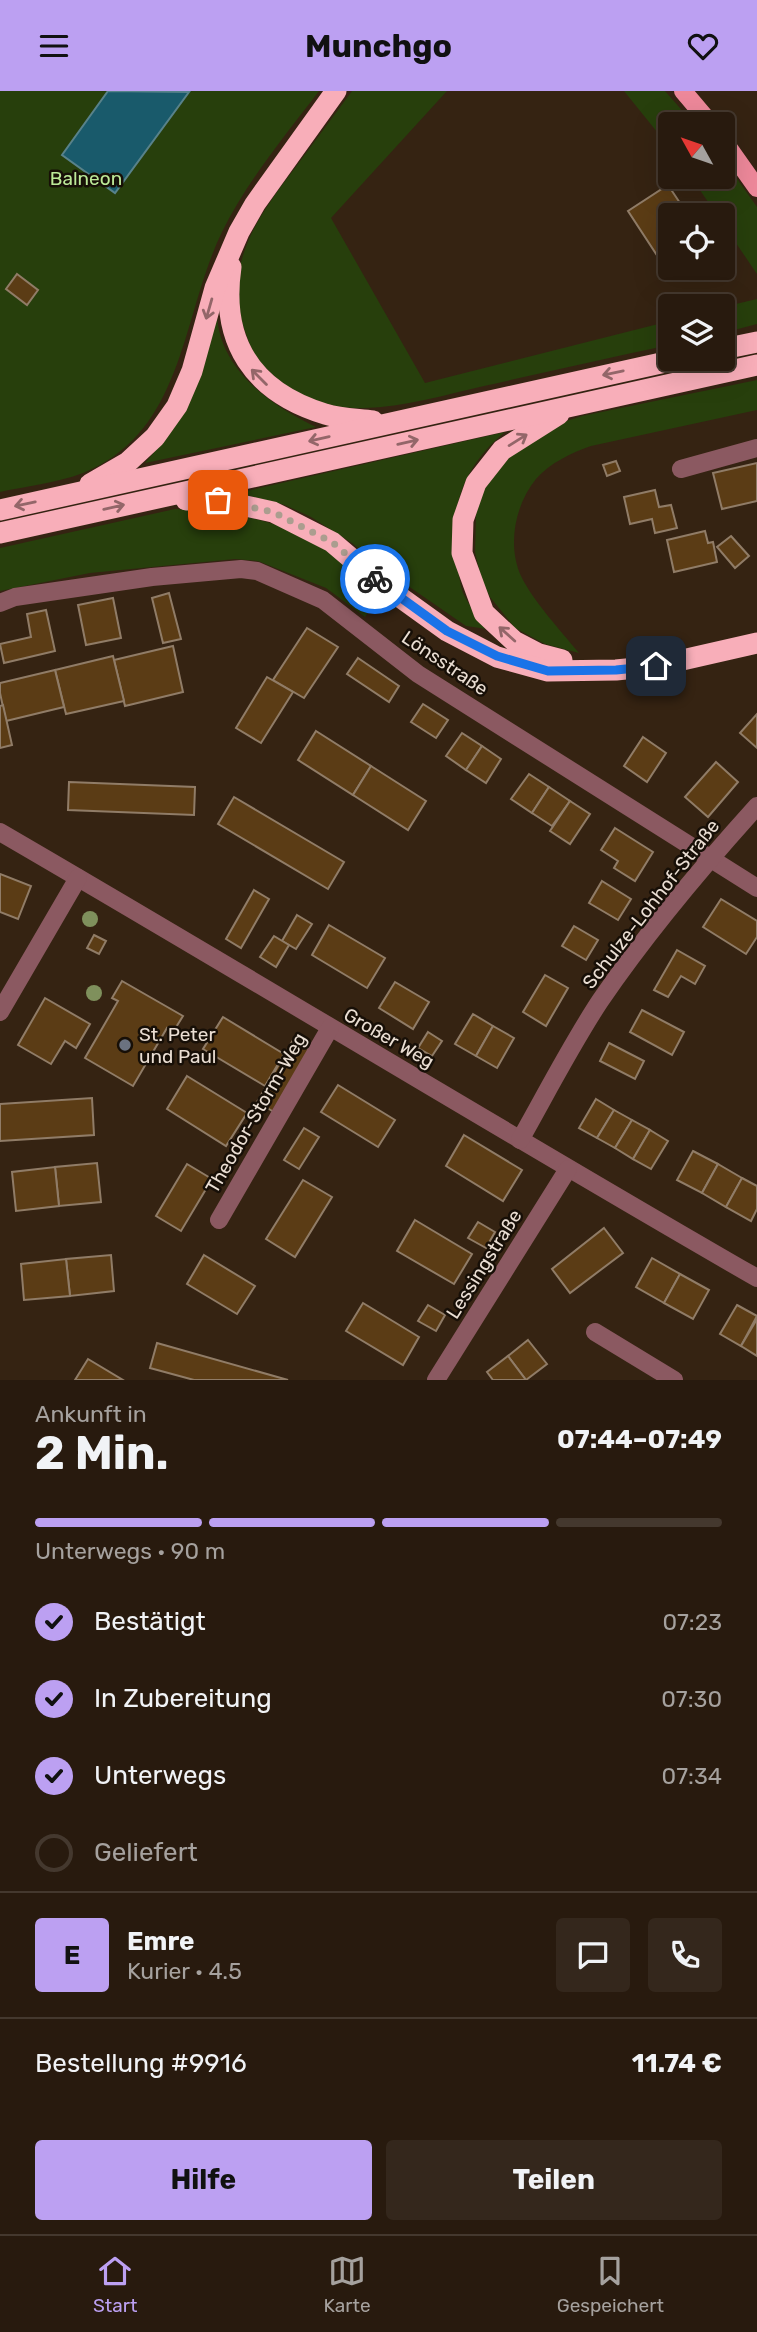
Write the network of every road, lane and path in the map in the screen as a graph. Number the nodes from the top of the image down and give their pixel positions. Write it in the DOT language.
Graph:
graph roads {
  1 [pos="336,91"];
  2 [pos="683,91"];
  3 [pos="701,112"];
  4 [pos="735,157"];
  5 [pos="757,188"];
  6 [pos="234,246"];
  7 [pos="757,342"];
  8 [pos="735,347"];
  9 [pos="658,364"];
  10 [pos="757,365"];
  11 [pos="573,405"];
  12 [pos="389,423"];
  13 [pos="757,448"];
  14 [pos="681,468"];
  15 [pos="73,494"];
  16 [pos="142,501"];
  17 [pos="0,510"];
  18 [pos="0,533"];
  19 [pos="0,603"];
  20 [pos="757,643"];
  21 [pos="616,670"];
  22 [pos="757,806"];
  23 [pos="0,832"];
  24 [pos="710,857"];
  25 [pos="78,878"];
  26 [pos="757,888"];
  27 [pos="0,1012"];
  28 [pos="330,1028"];
  29 [pos="520,1140"];
  30 [pos="568,1169"];
  31 [pos="219,1220"];
  32 [pos="757,1278"];
  33 [pos="595,1332"];
  34 [pos="436,1380"];
  35 [pos="674,1380"];
  1 -- 6 [label="highway"];
  2 -- 3 [label="main road"];
  4 -- 5 [label="main road"];
  12 -- 6 [label="highway, one-way"];
  6 -- 15 [label="highway, one-way"];
  7 -- 8 [label="highway"];
  9 -- 12 [label="highway, one-way"];
  10 -- 11 [label="highway"];
  16 -- 11 [label="highway, one-way"];
  21 -- 11 [label="highway, one-way"];
  12 -- 15 [label="highway, one-way"];
  13 -- 14 [label="street"];
  15 -- 17 [label="highway, one-way"];
  18 -- 16 [label="highway, one-way"];
  16 -- 21 [label="highway"];
  19 -- 24 [label="street, Lönsstraße"];
  20 -- 21 [label="highway"];
  22 -- 24 [label="street, Schulze-Lohhof-Straße"];
  23 -- 25 [label="street, Großer Weg"];
  24 -- 26 [label="street, Lönsstraße"];
  24 -- 29 [label="street, Schulze-Lohhof-Straße"];
  25 -- 27 [label="street"];
  25 -- 28 [label="street, Großer Weg"];
  28 -- 29 [label="street, Großer Weg"];
  28 -- 31 [label="street, Theodor-Storm-Weg"];
  29 -- 30 [label="street, Großer Weg"];
  30 -- 32 [label="street, Großer Weg"];
  30 -- 34 [label="street, Lessingstraße"];
  33 -- 35 [label="street"];
}
